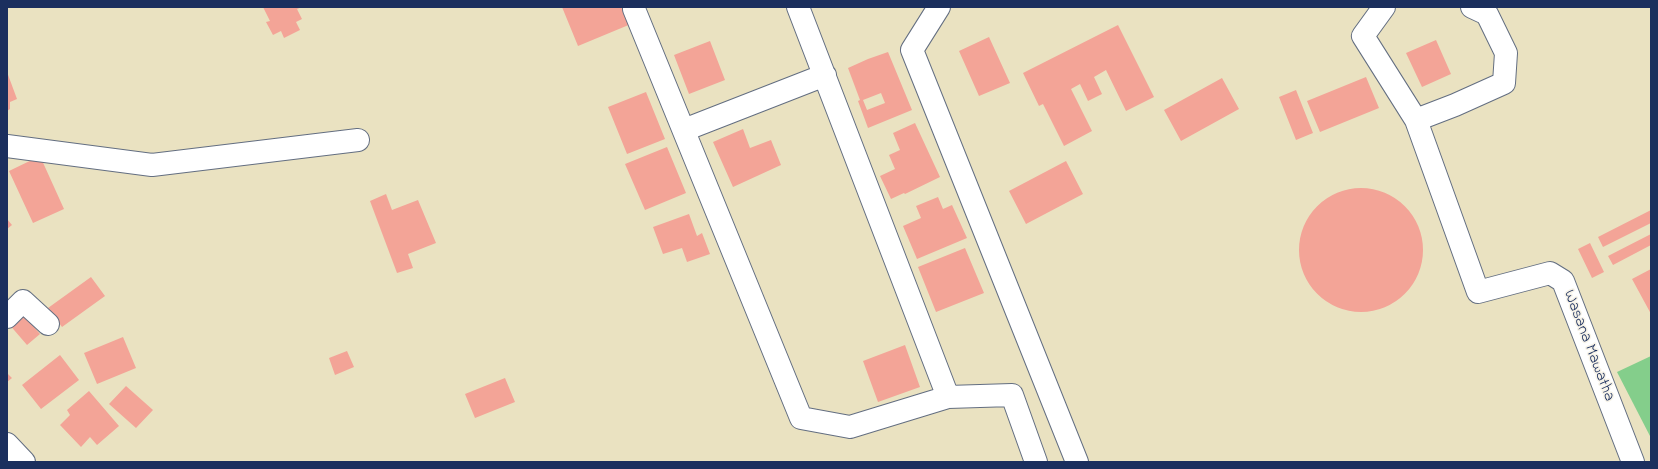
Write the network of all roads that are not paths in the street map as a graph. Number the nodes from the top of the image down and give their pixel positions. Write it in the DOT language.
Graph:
graph roads {
  1 [pos="798,7"];
  2 [pos="939,7"];
  3 [pos="1384,7"];
  4 [pos="1472,7"];
  5 [pos="634,9"];
  6 [pos="825,75"];
  7 [pos="1416,120"];
  8 [pos="684,130"];
  9 [pos="358,140"];
  10 [pos="7,146"];
  11 [pos="7,318"];
  12 [pos="48,324"];
  13 [pos="948,397"];
  14 [pos="7,444"];
  15 [pos="24,462"];
  16 [pos="1036,462"];
  17 [pos="1077,462"];
  18 [pos="1633,462"];
  1 -- 6 [label="street"];
  2 -- 17 [label="street"];
  3 -- 7 [label="street"];
  4 -- 7 [label="street"];
  5 -- 8 [label="street"];
  6 -- 8 [label="street"];
  6 -- 13 [label="street"];
  7 -- 18 [label="street, Wasana Mawatha"];
  8 -- 13 [label="street"];
  9 -- 10 [label="street"];
  11 -- 12 [label="street"];
  13 -- 16 [label="street"];
  14 -- 15 [label="street"];
}
